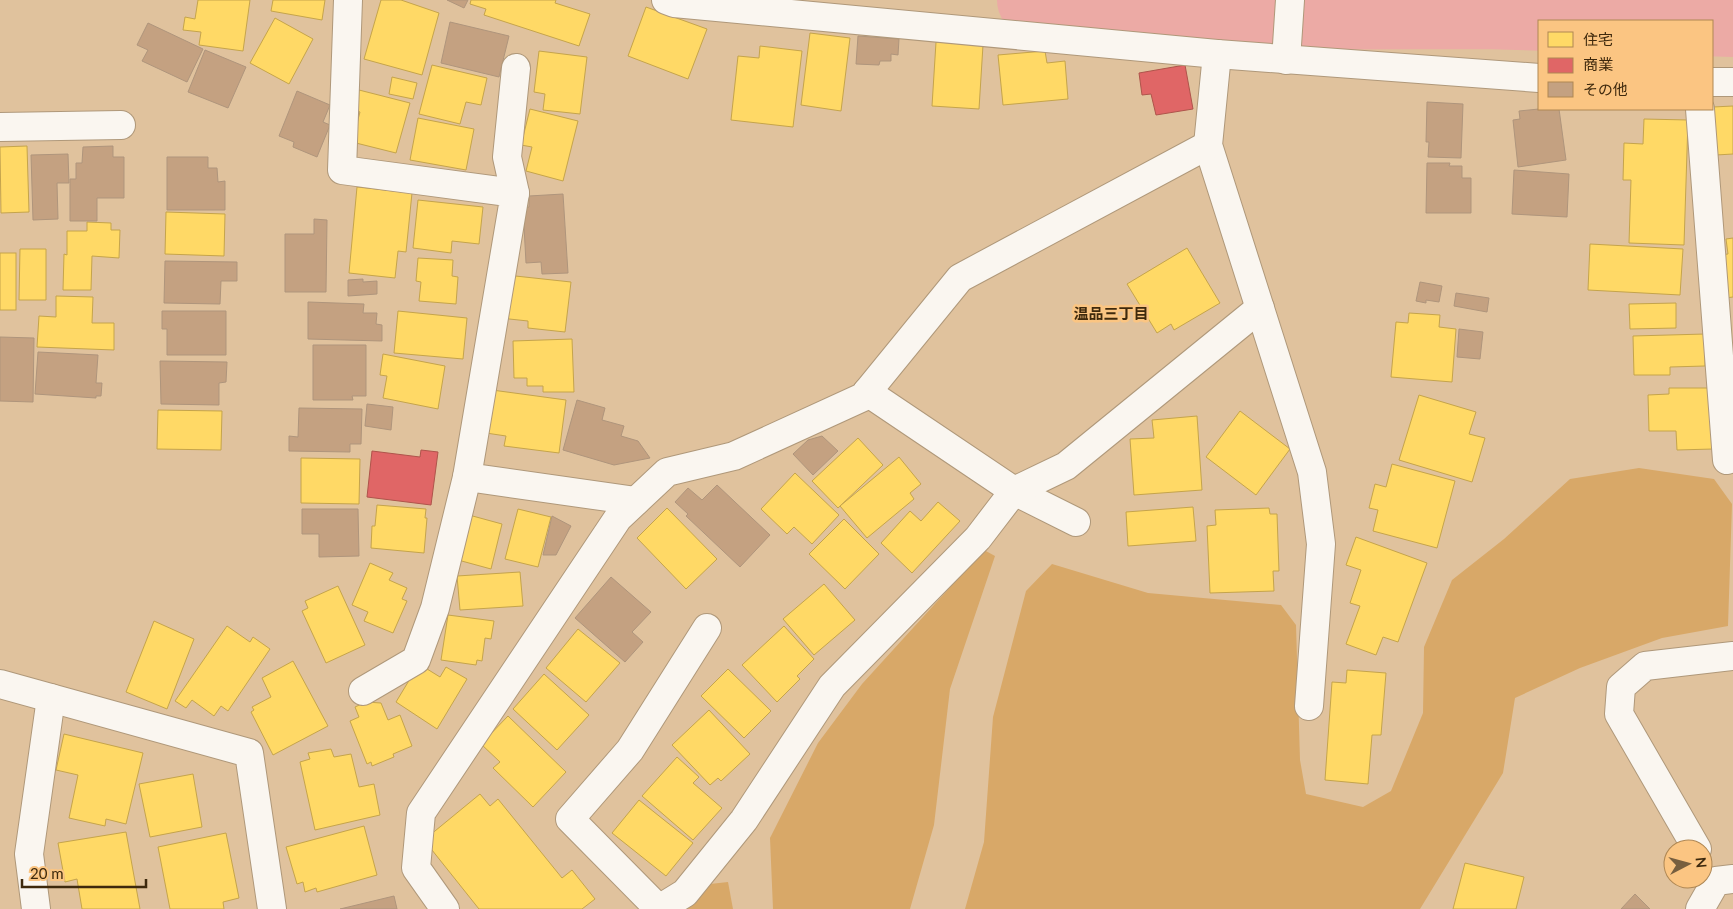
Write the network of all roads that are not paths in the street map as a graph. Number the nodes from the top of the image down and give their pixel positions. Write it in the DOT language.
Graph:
graph roads {
  1 [pos="348,0"];
  2 [pos="666,0"];
  3 [pos="1290,0"];
  4 [pos="1217,54"];
  5 [pos="1286,60"];
  6 [pos="516,68"];
  7 [pos="1538,78"];
  8 [pos="1713,82"];
  9 [pos="1733,82"];
  10 [pos="1700,110"];
  11 [pos="121,125"];
  12 [pos="0,127"];
  13 [pos="1208,145"];
  14 [pos="515,193"];
  15 [pos="1260,308"];
  16 [pos="868,392"];
  17 [pos="1727,460"];
  18 [pos="467,476"];
  19 [pos="1014,490"];
  20 [pos="636,501"];
  21 [pos="1076,522"];
  22 [pos="708,628"];
  23 [pos="1733,656"];
  24 [pos="0,684"];
  25 [pos="363,692"];
  26 [pos="51,698"];
  27 [pos="1309,706"];
  28 [pos="1691,839"];
  29 [pos="1721,878"];
  30 [pos="36,909"];
  31 [pos="272,909"];
  32 [pos="445,909"];
  33 [pos="659,909"];
  34 [pos="1700,909"];
  1 -- 14 [label="street"];
  2 -- 4 [label="street"];
  3 -- 5 [label="street"];
  4 -- 5 [label="street"];
  4 -- 13 [label="street"];
  5 -- 7 [label="street"];
  6 -- 14 [label="street"];
  8 -- 9 [label="street"];
  10 -- 17 [label="street"];
  11 -- 12 [label="street"];
  13 -- 15 [label="street"];
  13 -- 16 [label="street"];
  14 -- 18 [label="street"];
  15 -- 19 [label="street"];
  15 -- 27 [label="street"];
  16 -- 19 [label="street"];
  16 -- 20 [label="street"];
  18 -- 20 [label="street"];
  18 -- 25 [label="street"];
  19 -- 21 [label="street"];
  19 -- 33 [label="street"];
  20 -- 32 [label="street"];
  22 -- 33 [label="street"];
  23 -- 28 [label="street"];
  24 -- 26 [label="street"];
  26 -- 30 [label="street"];
  26 -- 31 [label="street"];
  29 -- 34 [label="street"];
}
